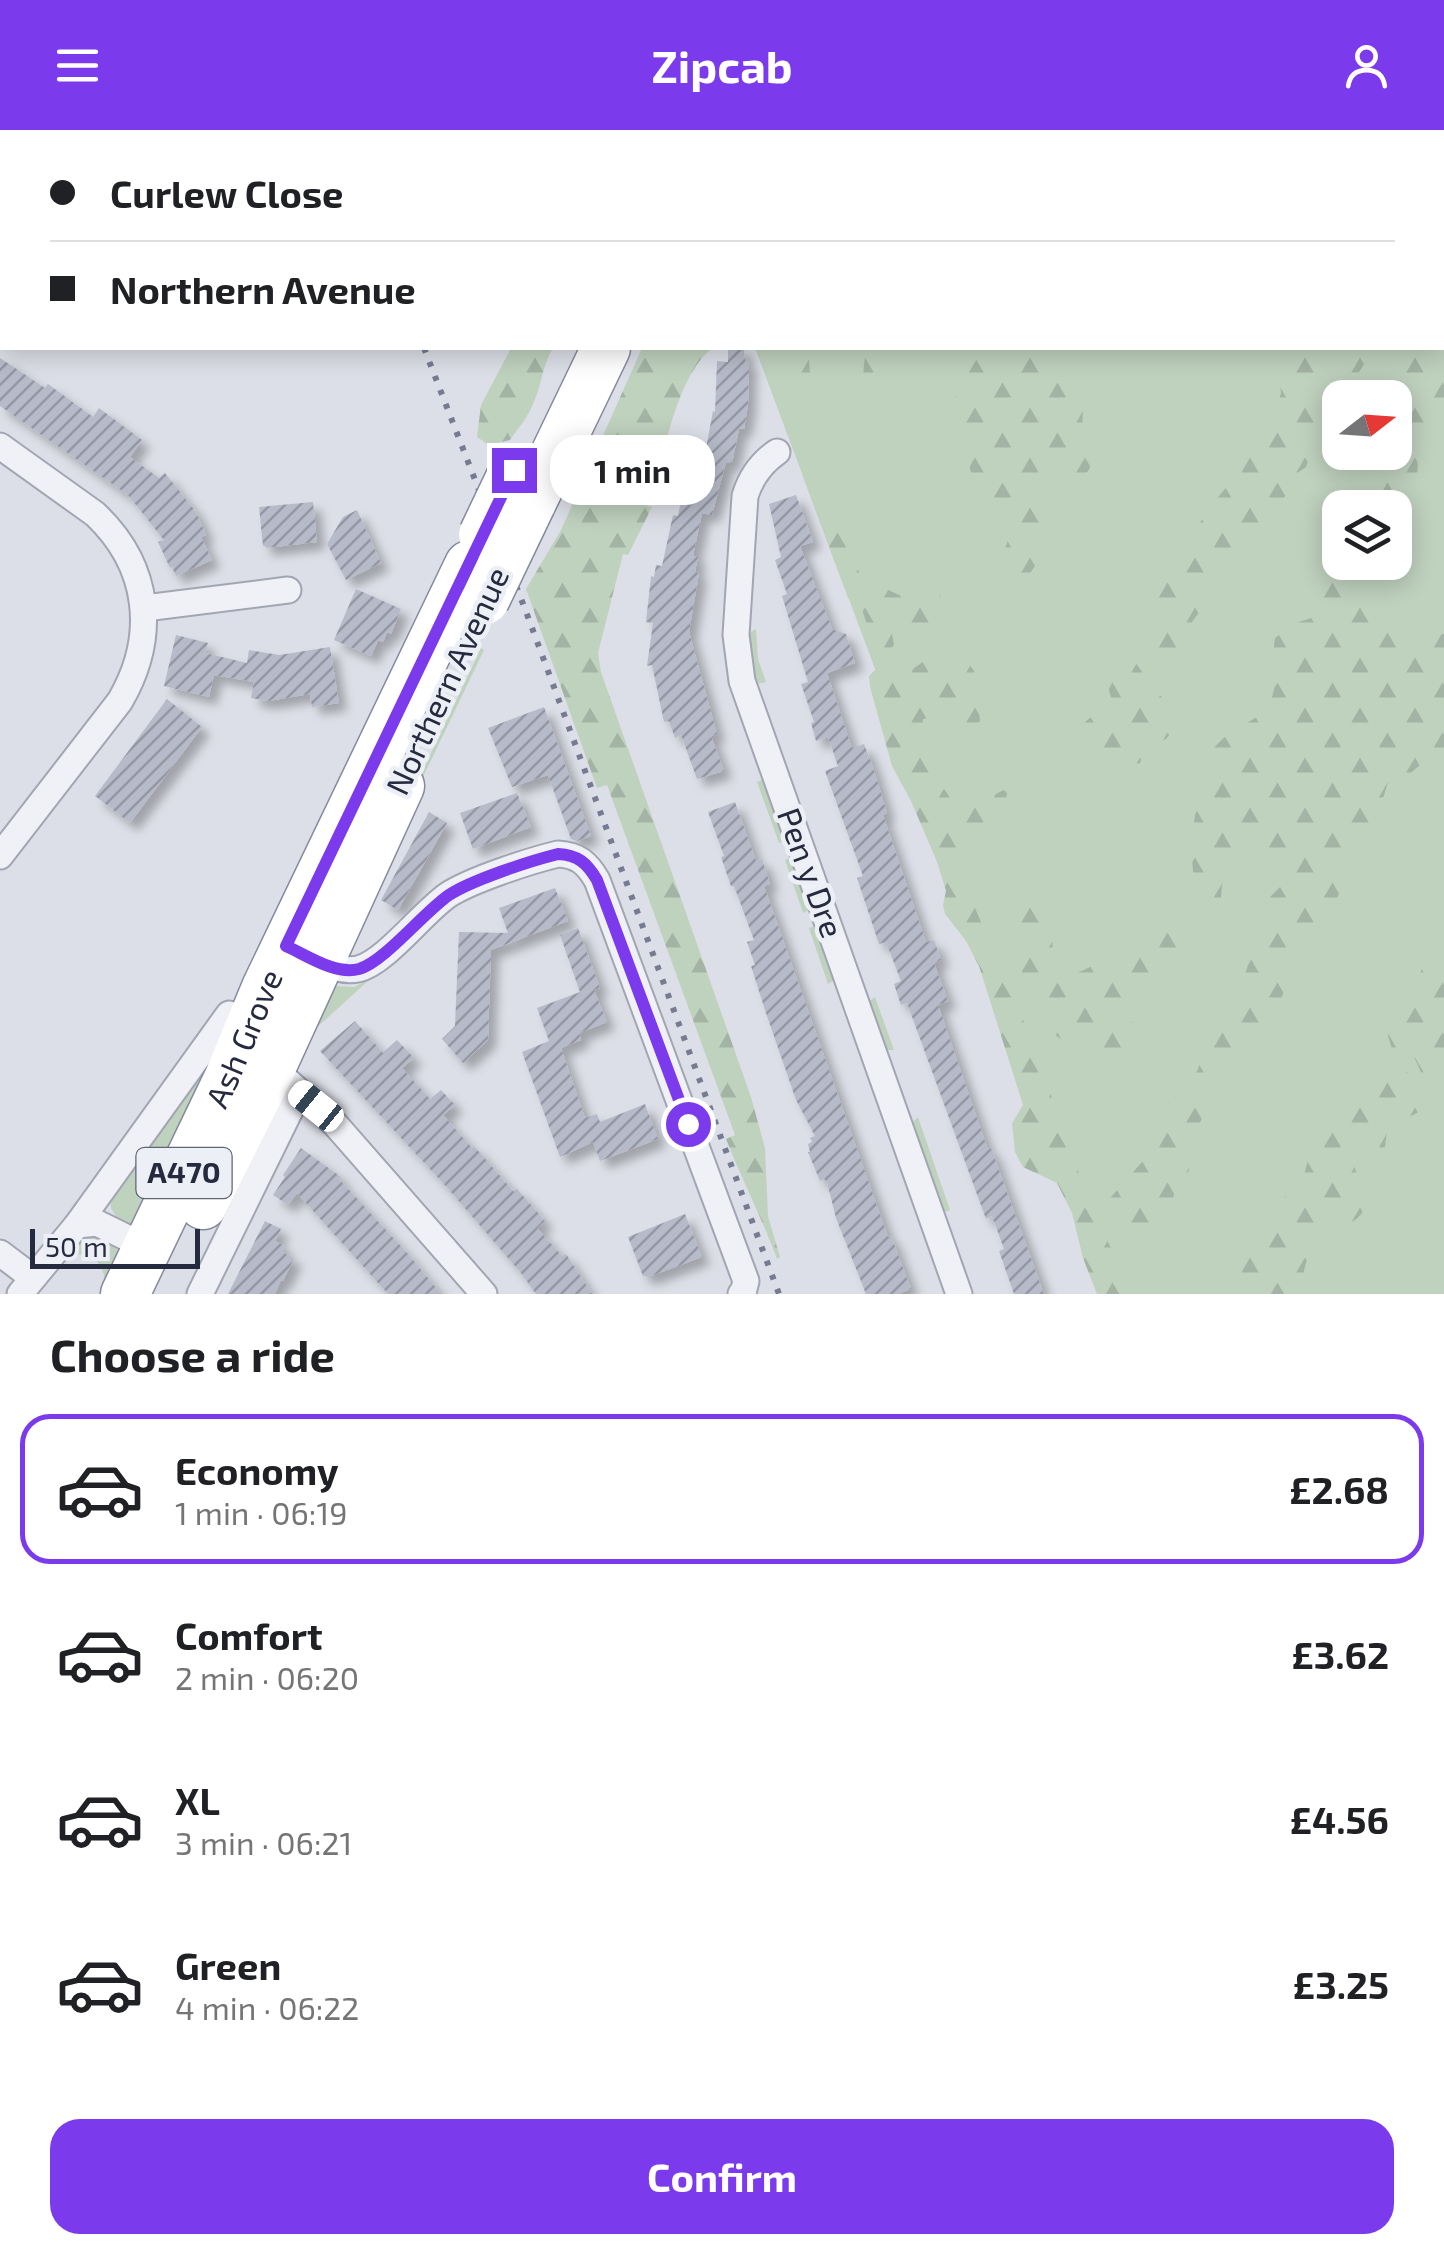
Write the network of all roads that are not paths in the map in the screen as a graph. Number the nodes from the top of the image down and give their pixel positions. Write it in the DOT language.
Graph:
graph roads {
  1 [pos="572,350"];
  2 [pos="605,350"];
  3 [pos="0,446"];
  4 [pos="778,452"];
  5 [pos="523,487"];
  6 [pos="288,590"];
  7 [pos="145,608"];
  8 [pos="0,856"];
  9 [pos="303,953"];
  10 [pos="260,1056"];
  11 [pos="77,1225"];
  12 [pos="148,1248"];
  13 [pos="0,1252"];
  14 [pos="26,1286"];
  15 [pos="126,1294"];
  16 [pos="161,1294"];
  17 [pos="200,1294"];
  18 [pos="484,1294"];
  19 [pos="740,1294"];
  20 [pos="959,1294"];
  1 -- 5 [label="highway, Northern Avenue / A470"];
  2 -- 5 [label="highway, Northern Avenue / A470"];
  3 -- 7 [label="street"];
  4 -- 20 [label="street, Pen y Dre"];
  5 -- 9 [label="highway, Northern Avenue / A470, bridge"];
  6 -- 7 [label="street"];
  7 -- 8 [label="street"];
  9 -- 10 [label="highway, Ash Grove / A470"];
  9 -- 19 [label="street"];
  10 -- 11 [label="street"];
  10 -- 12 [label="highway, Ash Grove / A470"];
  10 -- 16 [label="highway, Ash Grove / A470"];
  10 -- 17 [label="street, Ash Grove"];
  10 -- 18 [label="street"];
  11 -- 12 [label="street"];
  11 -- 14 [label="street"];
  12 -- 15 [label="highway, Ash Grove / A470"];
  13 -- 14 [label="street"];
}
